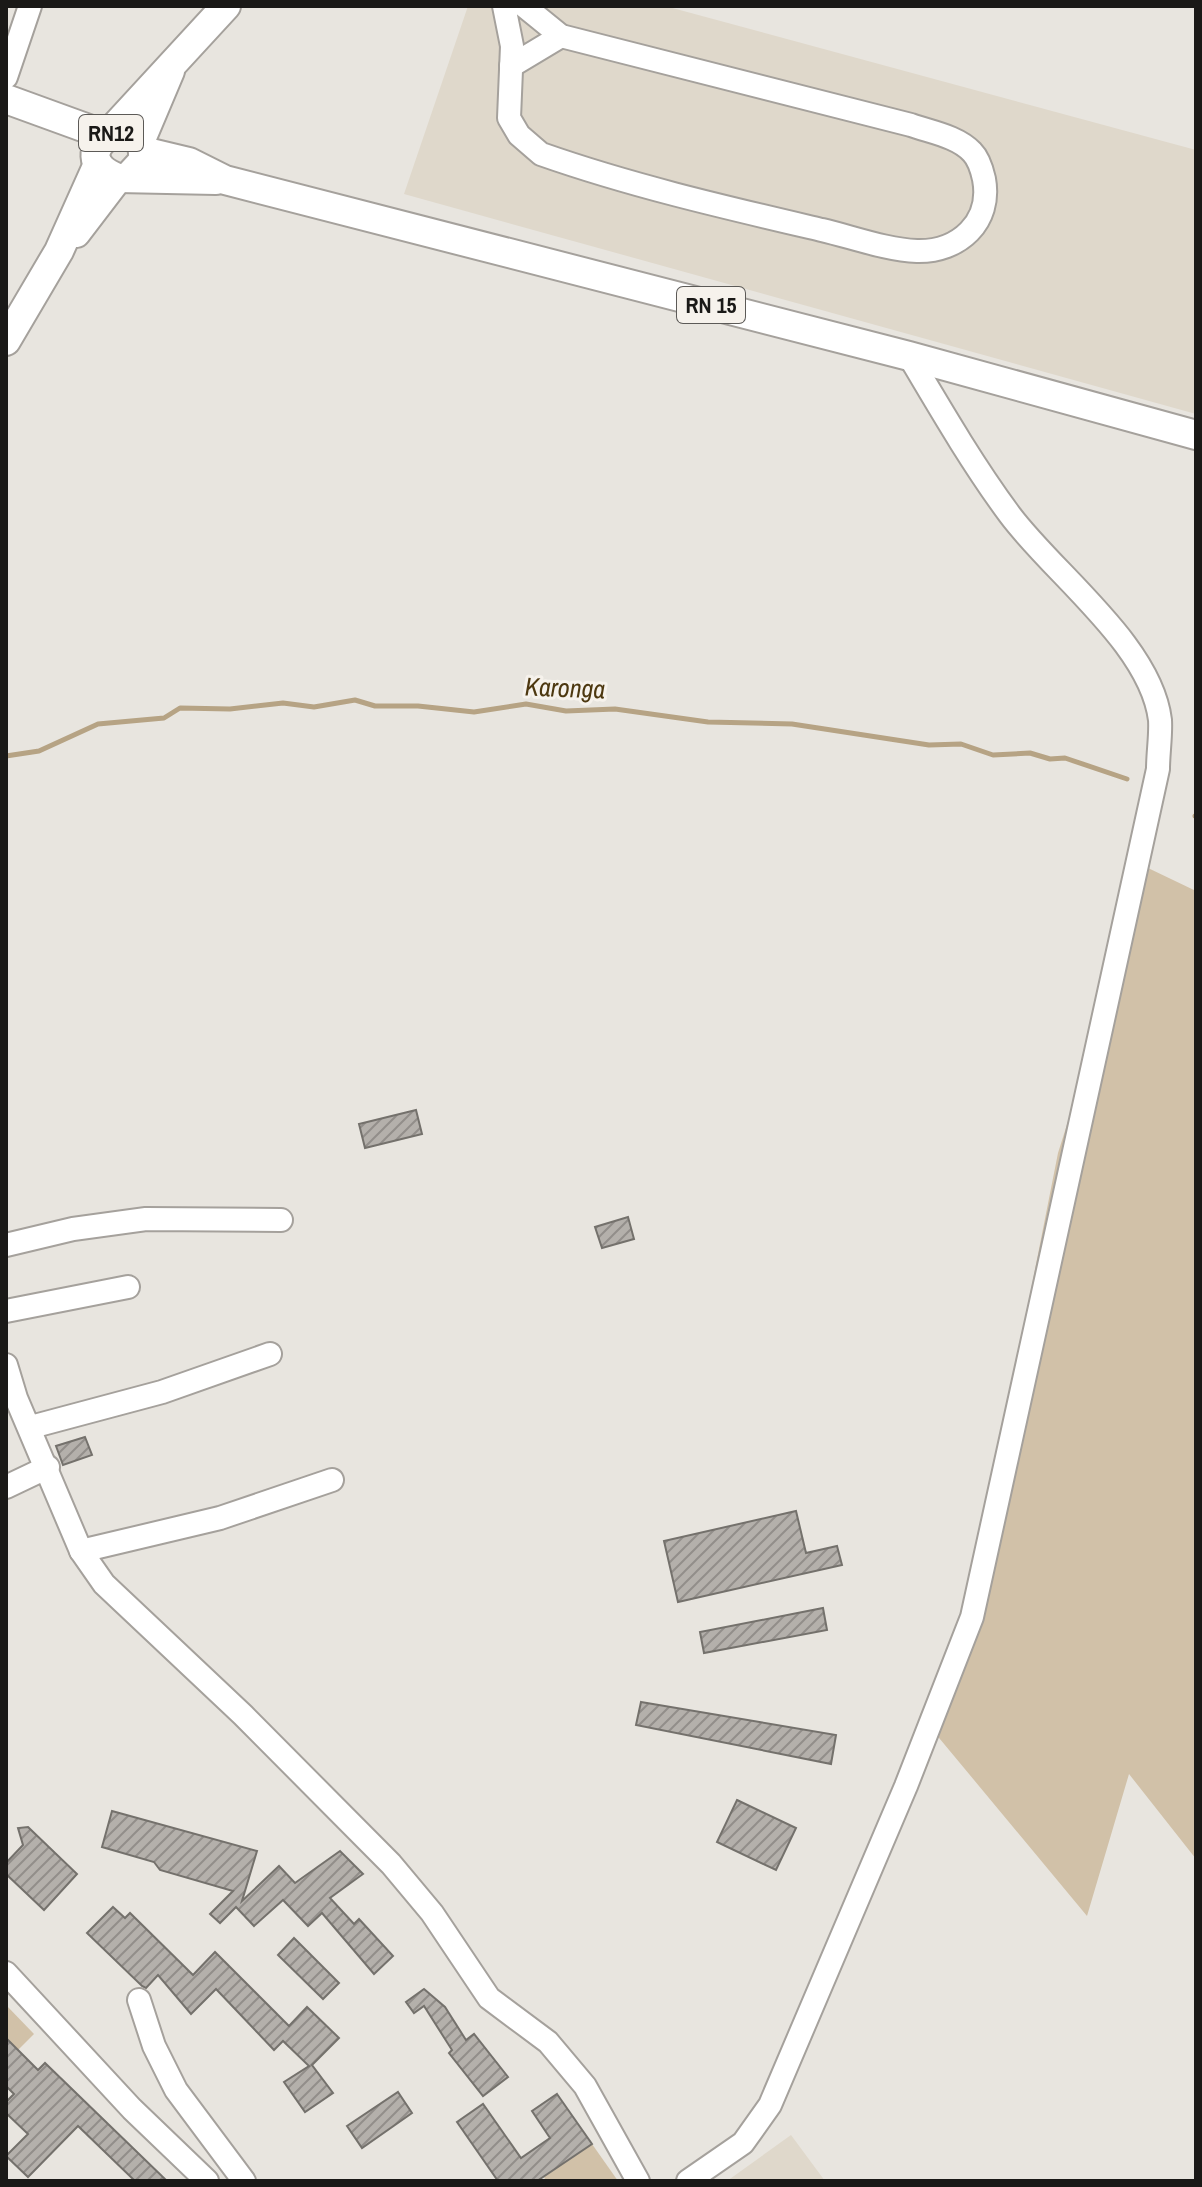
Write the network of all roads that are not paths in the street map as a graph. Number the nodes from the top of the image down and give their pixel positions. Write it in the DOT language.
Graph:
graph roads {
  1 [pos="30,6"];
  2 [pos="226,6"];
  3 [pos="504,6"];
  4 [pos="524,6"];
  5 [pos="561,36"];
  6 [pos="511,66"];
  7 [pos="170,70"];
  8 [pos="6,77"];
  9 [pos="6,99"];
  10 [pos="142,147"];
  11 [pos="109,157"];
  12 [pos="225,180"];
  13 [pos="6,341"];
  14 [pos="909,356"];
  15 [pos="1196,435"];
  16 [pos="281,1220"];
  17 [pos="6,1245"];
  18 [pos="128,1287"];
  19 [pos="6,1311"];
  20 [pos="270,1354"];
  21 [pos="6,1365"];
  22 [pos="20,1419"];
  23 [pos="48,1467"];
  24 [pos="332,1480"];
  25 [pos="6,1487"];
  26 [pos="81,1551"];
  27 [pos="6,1973"];
  28 [pos="139,2000"];
  29 [pos="207,2181"];
  30 [pos="244,2181"];
  31 [pos="638,2181"];
  32 [pos="688,2181"];
  1 -- 8 [label="street"];
  2 -- 7 [label="main road"];
  3 -- 6 [label="street"];
  4 -- 5 [label="street"];
  5 -- 6 [label="street"];
  5 -- 6 [label="street"];
  7 -- 10 [label="main road"];
  7 -- 11 [label="main road"];
  9 -- 11 [label="main road"];
  10 -- 11 [label="main road, RN12"];
  10 -- 11 [label="main road, RN12"];
  10 -- 12 [label="main road, RN 15"];
  11 -- 12 [label="main road, RN 15"];
  11 -- 13 [label="main road"];
  12 -- 14 [label="main road, RN 15"];
  14 -- 15 [label="main road, RN 15"];
  14 -- 32 [label="street"];
  16 -- 17 [label="street"];
  18 -- 19 [label="street"];
  20 -- 22 [label="street"];
  21 -- 22 [label="street"];
  22 -- 23 [label="street"];
  23 -- 25 [label="street"];
  23 -- 26 [label="street"];
  24 -- 26 [label="street"];
  26 -- 31 [label="street"];
  27 -- 29 [label="street"];
  28 -- 30 [label="street"];
}
